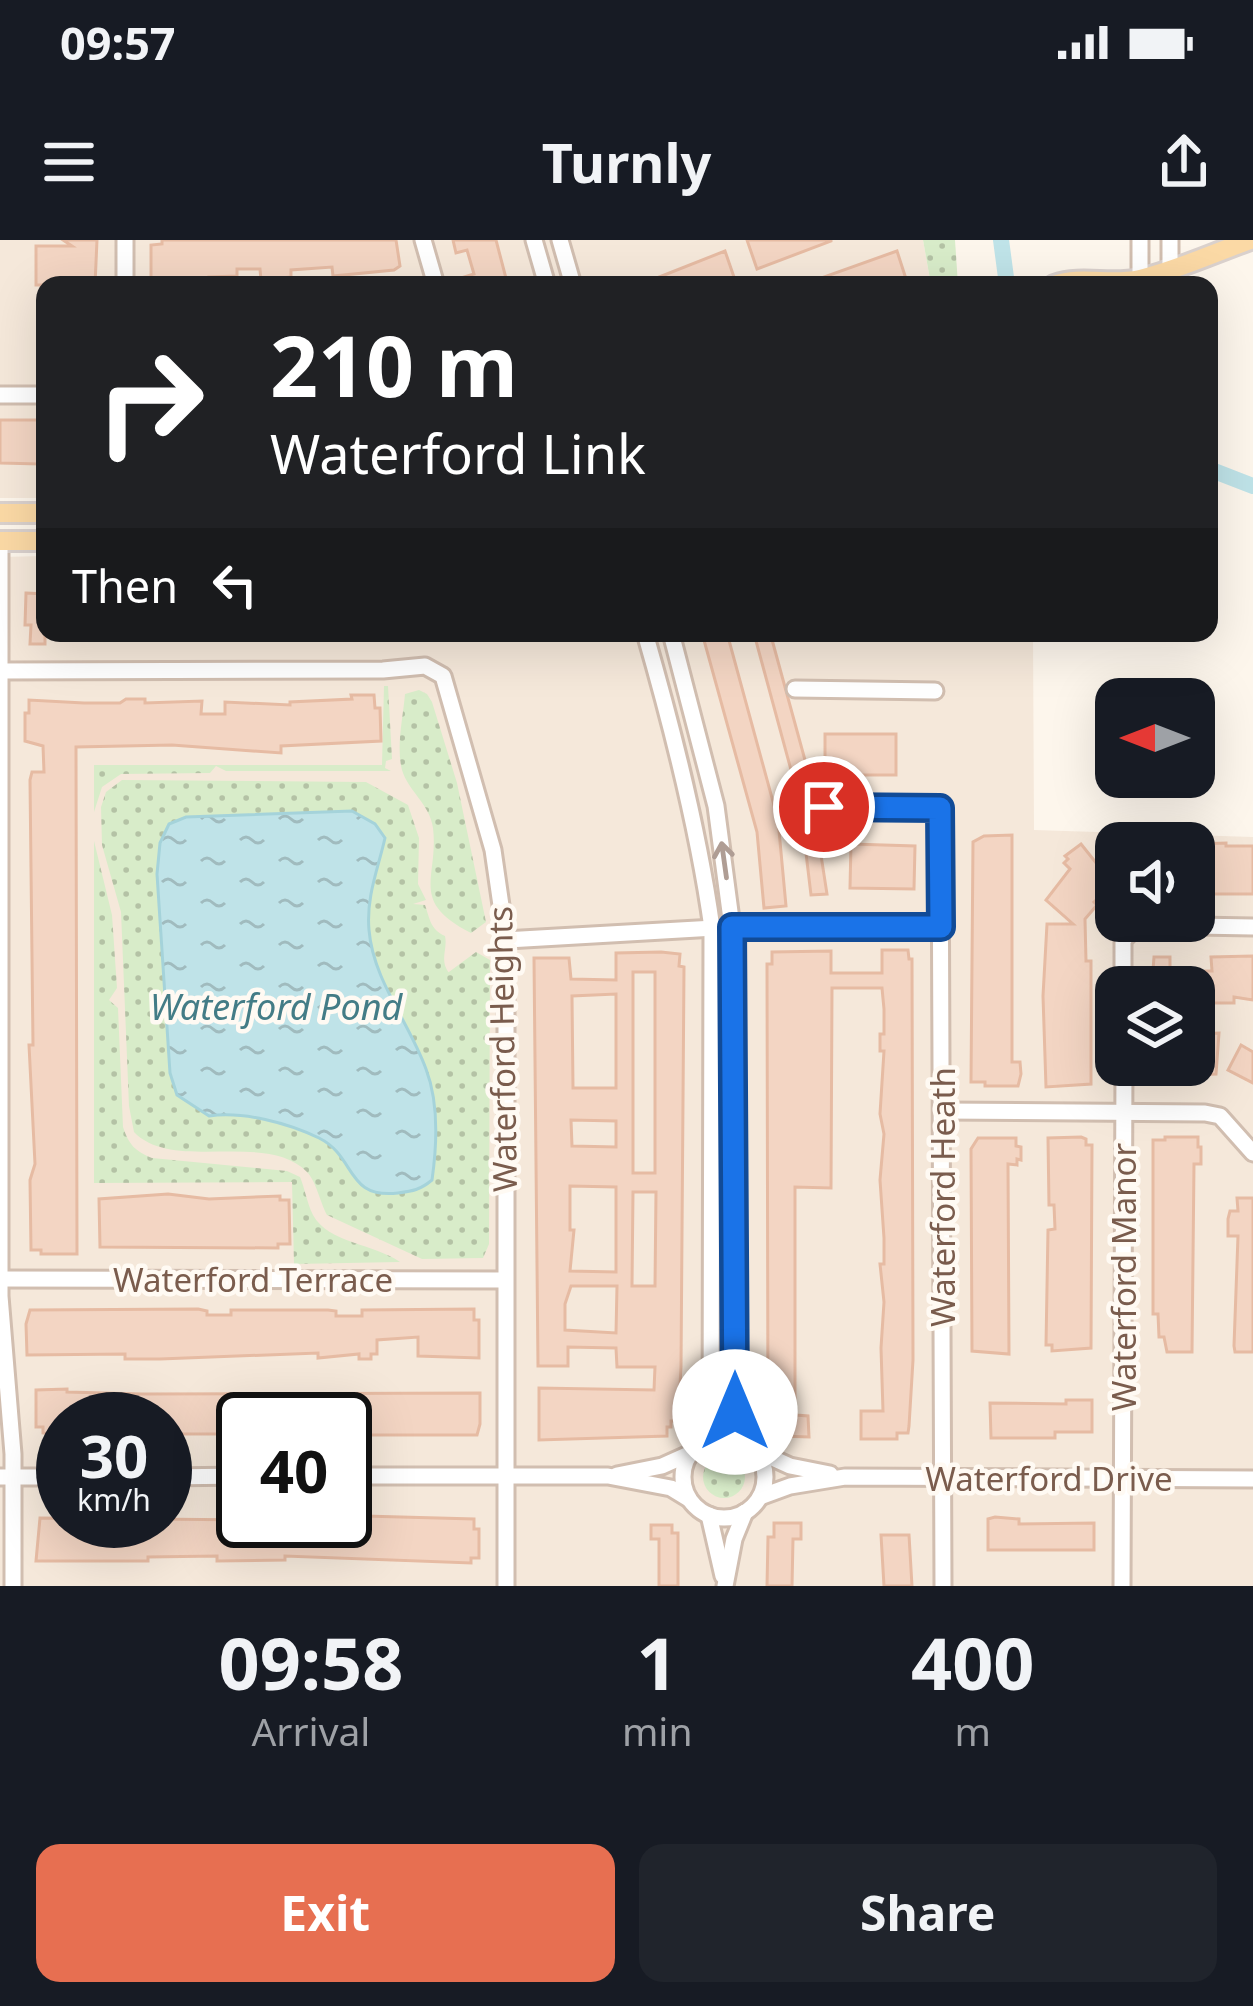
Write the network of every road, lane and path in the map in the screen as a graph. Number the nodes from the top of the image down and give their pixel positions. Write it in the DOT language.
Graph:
graph roads {
  1 [pos="125,240"];
  2 [pos="423,240"];
  3 [pos="535,240"];
  4 [pos="560,240"];
  5 [pos="1140,240"];
  6 [pos="1170,240"];
  7 [pos="1250,240"];
  8 [pos="1170,269"];
  9 [pos="125,276"];
  10 [pos="433,276"];
  11 [pos="545,276"];
  12 [pos="570,276"];
  13 [pos="1141,276"];
  14 [pos="1150,276"];
  15 [pos="0,395"];
  16 [pos="36,395"];
  17 [pos="0,513"];
  18 [pos="36,513"];
  19 [pos="0,541"];
  20 [pos="36,541"];
  21 [pos="647,642"];
  22 [pos="673,642"];
  23 [pos="1,671"];
  24 [pos="795,689"];
  25 [pos="935,691"];
  26 [pos="824,807"];
  27 [pos="732,927"];
  28 [pos="941,927"];
  29 [pos="1253,927"];
  30 [pos="712,928"];
  31 [pos="506,940"];
  32 [pos="1123,966"];
  33 [pos="1124,1086"];
  34 [pos="942,1111"];
  35 [pos="1124,1112"];
  36 [pos="1253,1153"];
  37 [pos="1,1279"];
  38 [pos="505,1280"];
  39 [pos="711,1438"];
  40 [pos="736,1438"];
  41 [pos="754,1449"];
  42 [pos="692,1452"];
  43 [pos="372,1476"];
  44 [pos="506,1476"];
  45 [pos="608,1476"];
  46 [pos="7,1477"];
  47 [pos="845,1477"];
  48 [pos="943,1477"];
  49 [pos="1253,1479"];
  50 [pos="1123,1480"];
  51 [pos="760,1497"];
  52 [pos="689,1499"];
  53 [pos="745,1512"];
  54 [pos="709,1515"];
  55 [pos="725,1585"];
  56 [pos="13,1586"];
  57 [pos="506,1586"];
  58 [pos="943,1586"];
  59 [pos="1122,1586"];
  1 -- 9 [label="street"];
  2 -- 10 [label="street"];
  3 -- 11 [label="street"];
  4 -- 12 [label="street"];
  5 -- 13 [label="street"];
  6 -- 8 [label="street"];
  7 -- 8 [label="main road"];
  8 -- 14 [label="main road"];
  15 -- 16 [label="street"];
  17 -- 18 [label="main road"];
  17 -- 19 [label="street"];
  19 -- 20 [label="main road"];
  19 -- 23 [label="street"];
  21 -- 30 [label="street"];
  27 -- 22 [label="street, one-way"];
  23 -- 31 [label="street, Waterford Heights"];
  23 -- 37 [label="street"];
  24 -- 25 [label="street"];
  26 -- 28 [label="street, Waterford Heath"];
  27 -- 28 [label="street"];
  27 -- 30 [label="street"];
  27 -- 40 [label="street"];
  28 -- 34 [label="street, Waterford Heath"];
  29 -- 32 [label="street"];
  30 -- 31 [label="street"];
  30 -- 39 [label="street"];
  31 -- 38 [label="street, Waterford Heights"];
  33 -- 35 [label="street, Waterford Manor"];
  34 -- 35 [label="street"];
  34 -- 48 [label="street, Waterford Heath"];
  35 -- 36 [label="street"];
  35 -- 50 [label="street, Waterford Manor"];
  37 -- 38 [label="street, Waterford Terrace"];
  37 -- 46 [label="street"];
  38 -- 44 [label="street, Waterford Heights"];
  39 -- 40 [label="street"];
  39 -- 42 [label="street"];
  40 -- 41 [label="street"];
  41 -- 47 [label="street, Waterford Drive"];
  41 -- 51 [label="street"];
  42 -- 45 [label="street"];
  42 -- 52 [label="street"];
  43 -- 44 [label="street"];
  44 -- 45 [label="street"];
  44 -- 57 [label="street, Waterford Heights"];
  45 -- 52 [label="street"];
  46 -- 56 [label="street"];
  47 -- 48 [label="street, Waterford Drive"];
  47 -- 51 [label="street, Waterford Drive"];
  48 -- 50 [label="street, Waterford Drive"];
  48 -- 58 [label="street, Waterford Heath"];
  49 -- 50 [label="street, Waterford Drive"];
  50 -- 59 [label="street, Waterford Manor"];
  51 -- 53 [label="street"];
  52 -- 54 [label="street"];
  53 -- 54 [label="street"];
  53 -- 55 [label="street"];
  54 -- 55 [label="street"];
}
